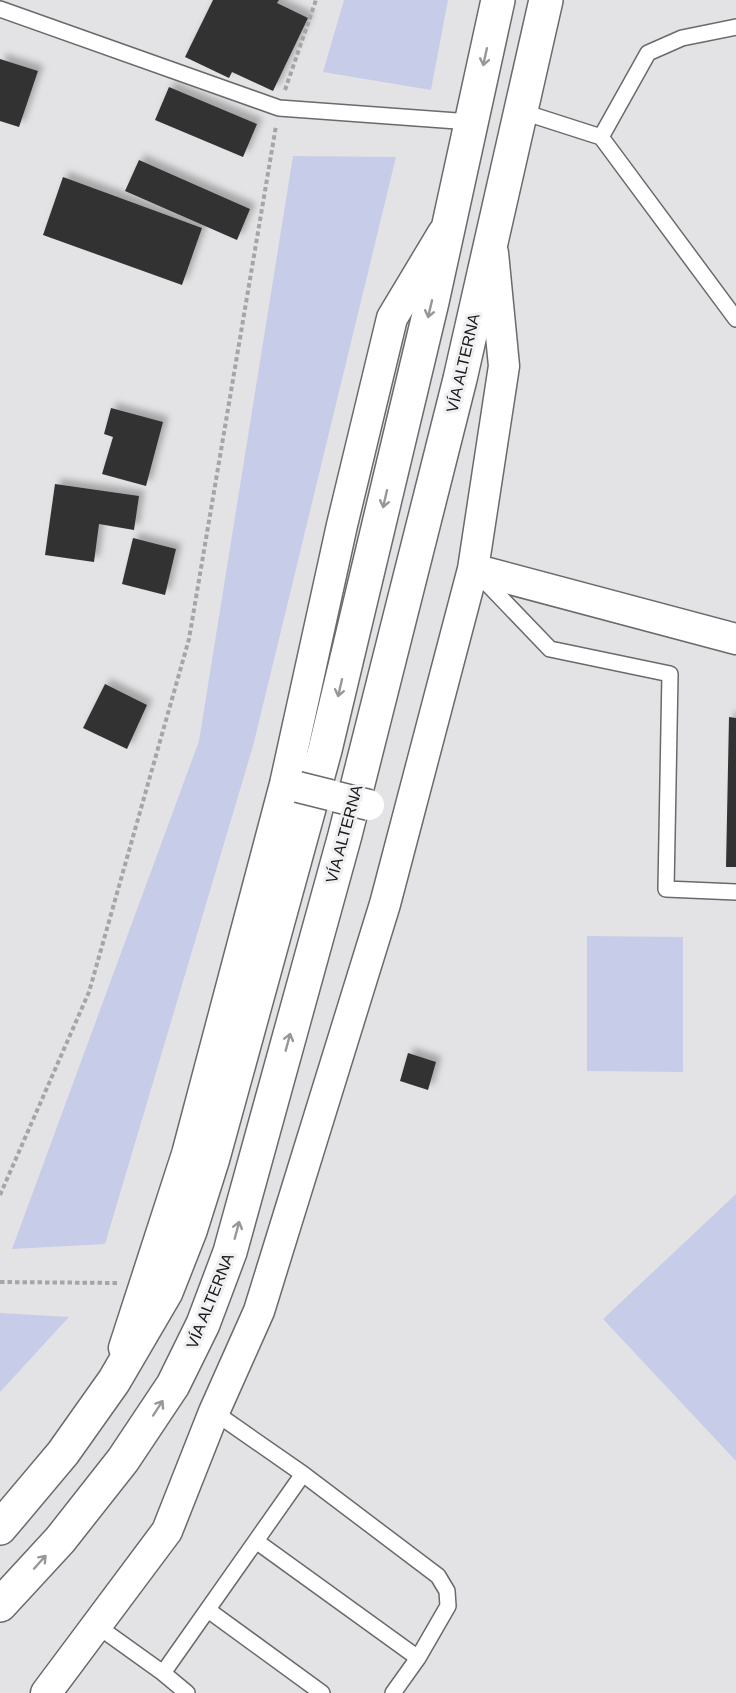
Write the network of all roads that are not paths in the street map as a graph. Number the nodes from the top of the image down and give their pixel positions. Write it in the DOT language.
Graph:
graph roads {
  1 [pos="498,0"];
  2 [pos="546,0"];
  3 [pos="0,9"];
  4 [pos="736,27"];
  5 [pos="520,111"];
  6 [pos="471,122"];
  7 [pos="601,137"];
  8 [pos="449,222"];
  9 [pos="492,238"];
  10 [pos="736,319"];
  11 [pos="473,569"];
  12 [pos="736,639"];
  13 [pos="291,785"];
  14 [pos="408,815"];
  15 [pos="736,892"];
  16 [pos="114,1381"];
  17 [pos="214,1412"];
  18 [pos="303,1474"];
  19 [pos="0,1528"];
  20 [pos="256,1541"];
  21 [pos="0,1605"];
  22 [pos="208,1610"];
  23 [pos="96,1625"];
  24 [pos="417,1659"];
  25 [pos="163,1673"];
  26 [pos="45,1693"];
  27 [pos="187,1693"];
  28 [pos="322,1693"];
  29 [pos="393,1693"];
  1 -- 6 [label="highway, one-way"];
  2 -- 5 [label="highway, VÍA ALTERNA"];
  3 -- 6 [label="lane"];
  4 -- 7 [label="lane"];
  5 -- 7 [label="lane"];
  5 -- 9 [label="highway, VÍA ALTERNA"];
  6 -- 8 [label="highway"];
  7 -- 10 [label="lane"];
  8 -- 13 [label="street"];
  8 -- 16 [label="highway, one-way"];
  9 -- 11 [label="street"];
  21 -- 9 [label="highway, VÍA ALTERNA, one-way"];
  11 -- 12 [label="street"];
  11 -- 14 [label="street"];
  11 -- 15 [label="lane"];
  13 -- 14 [label="street, bridge"];
  13 -- 16 [label="street"];
  14 -- 17 [label="street"];
  16 -- 19 [label="highway"];
  17 -- 18 [label="lane"];
  17 -- 23 [label="street"];
  18 -- 20 [label="lane"];
  18 -- 24 [label="lane"];
  20 -- 22 [label="lane"];
  20 -- 24 [label="lane"];
  22 -- 25 [label="lane"];
  22 -- 28 [label="lane"];
  23 -- 25 [label="lane"];
  23 -- 26 [label="street"];
  24 -- 29 [label="lane"];
  25 -- 27 [label="lane"];
}
